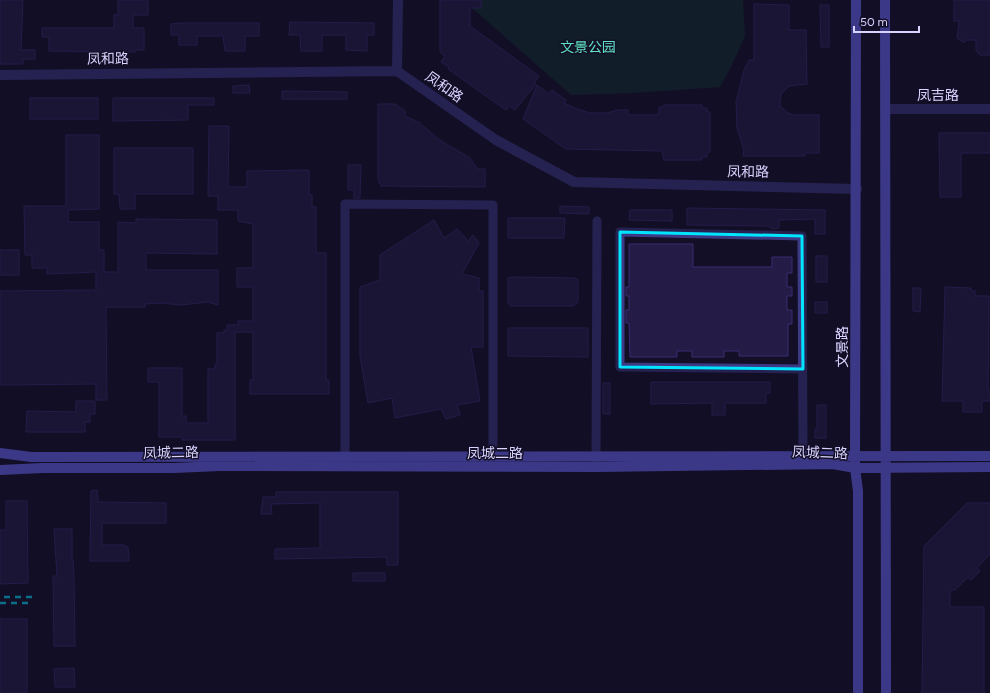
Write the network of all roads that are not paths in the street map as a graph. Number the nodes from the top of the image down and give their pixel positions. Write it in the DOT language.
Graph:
graph roads {
  1 [pos="398,0"];
  2 [pos="856,0"];
  3 [pos="885,0"];
  4 [pos="396,71"];
  5 [pos="0,74"];
  6 [pos="887,109"];
  7 [pos="990,109"];
  8 [pos="857,189"];
  9 [pos="597,221"];
  10 [pos="803,369"];
  11 [pos="0,453"];
  12 [pos="803,454"];
  13 [pos="855,454"];
  14 [pos="885,455"];
  15 [pos="596,456"];
  16 [pos="990,456"];
  17 [pos="345,457"];
  18 [pos="493,457"];
  19 [pos="990,466"];
  20 [pos="596,467"];
  21 [pos="886,467"];
  22 [pos="855,468"];
  23 [pos="0,470"];
  24 [pos="858,693"];
  25 [pos="886,693"];
  1 -- 4 [label="street"];
  2 -- 8 [label="main road, 文景路"];
  3 -- 6 [label="main road"];
  4 -- 5 [label="street, 凤和路"];
  4 -- 8 [label="street, 凤和路"];
  6 -- 7 [label="street, 凤吉路"];
  6 -- 14 [label="main road"];
  8 -- 13 [label="main road, 文景路"];
  9 -- 15 [label="street"];
  10 -- 10 [label="street"];
  10 -- 12 [label="street"];
  11 -- 17 [label="main road, 凤城二路"];
  12 -- 13 [label="main road, 凤城二路"];
  12 -- 15 [label="main road, 凤城二路"];
  13 -- 14 [label="main road, 凤城二路"];
  13 -- 22 [label="main road, 文景路"];
  14 -- 16 [label="main road, 凤城二路"];
  14 -- 21 [label="main road"];
  15 -- 18 [label="main road, 凤城二路"];
  15 -- 20 [label="street"];
  17 -- 18 [label="main road, 凤城二路"];
  17 -- 18 [label="street"];
  19 -- 21 [label="main road, 凤城二路"];
  20 -- 22 [label="main road, 凤城二路"];
  20 -- 23 [label="main road, 凤城二路"];
  21 -- 22 [label="main road, 凤城二路"];
  21 -- 25 [label="main road"];
  22 -- 24 [label="main road, 文景路"];
}
